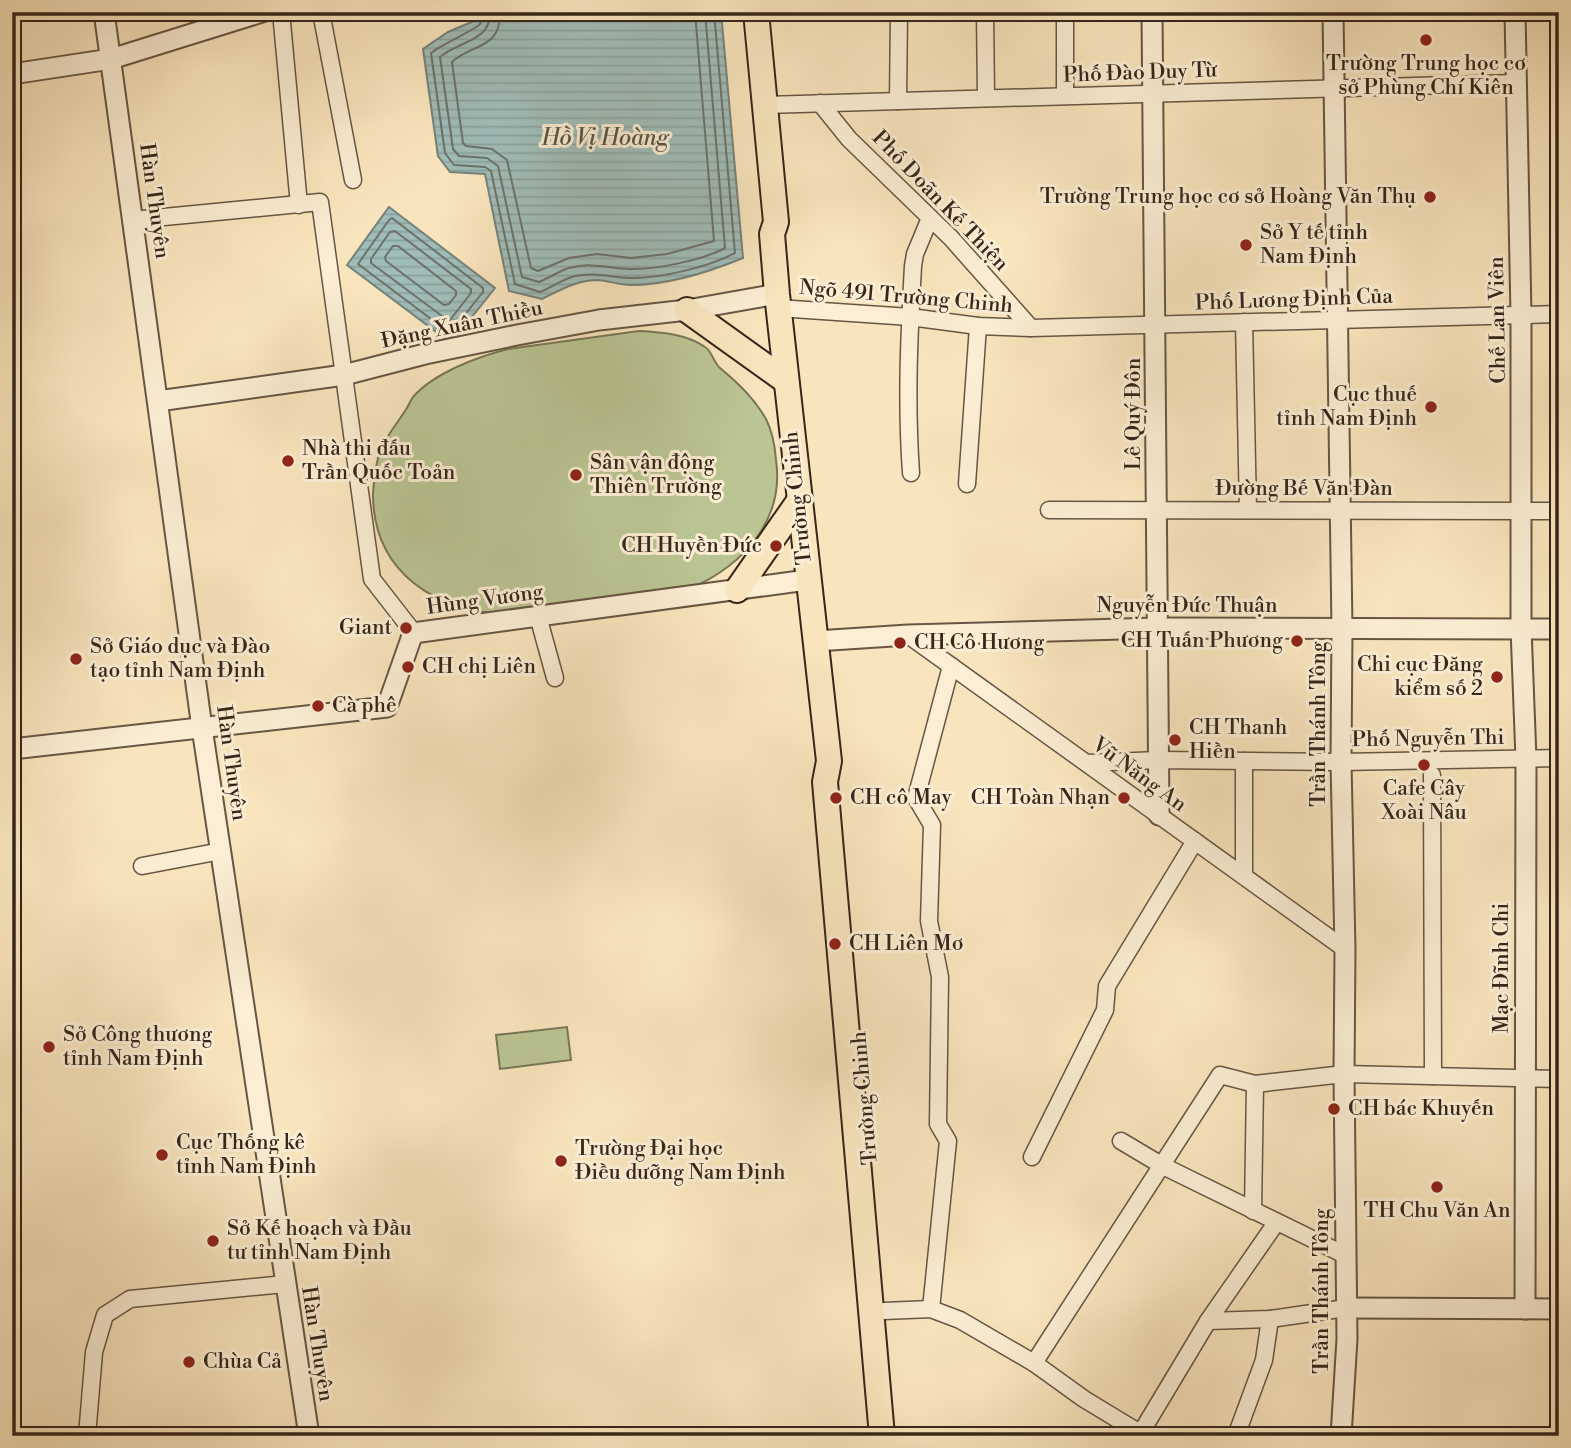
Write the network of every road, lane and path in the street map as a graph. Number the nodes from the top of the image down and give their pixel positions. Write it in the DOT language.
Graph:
graph roads {
  1 [pos="104,12"];
  2 [pos="262,12"];
  3 [pos="281,12"];
  4 [pos="321,12"];
  5 [pos="744,12"];
  6 [pos="756,12"];
  7 [pos="899,12"];
  8 [pos="985,12"];
  9 [pos="1065,12"];
  10 [pos="1152,12"];
  11 [pos="1333,12"];
  12 [pos="1515,12"];
  13 [pos="111,59"];
  14 [pos="12,74"];
  15 [pos="1517,83"];
  16 [pos="1334,88"];
  17 [pos="1153,93"];
  18 [pos="1065,96"];
  19 [pos="986,98"];
  20 [pos="898,101"];
  21 [pos="820,103"];
  22 [pos="765,105"];
  23 [pos="353,180"];
  24 [pos="299,205"];
  25 [pos="930,218"];
  26 [pos="133,220"];
  27 [pos="772,234"];
  28 [pos="777,301"];
  29 [pos="687,310"];
  30 [pos="1559,314"];
  31 [pos="1521,315"];
  32 [pos="910,317"];
  33 [pos="1336,320"];
  34 [pos="1244,322"];
  35 [pos="1156,325"];
  36 [pos="978,326"];
  37 [pos="1031,328"];
  38 [pos="344,375"];
  39 [pos="786,381"];
  40 [pos="158,401"];
  41 [pos="911,472"];
  42 [pos="967,484"];
  43 [pos="799,501"];
  44 [pos="1049,510"];
  45 [pos="1157,510"];
  46 [pos="1248,510"];
  47 [pos="1339,510"];
  48 [pos="1522,510"];
  49 [pos="1559,510"];
  50 [pos="807,580"];
  51 [pos="737,590"];
  52 [pos="538,616"];
  53 [pos="1157,628"];
  54 [pos="1521,628"];
  55 [pos="1342,629"];
  56 [pos="1559,629"];
  57 [pos="414,633"];
  58 [pos="908,635"];
  59 [pos="816,641"];
  60 [pos="951,666"];
  61 [pos="555,678"];
  62 [pos="202,728"];
  63 [pos="12,749"];
  64 [pos="1559,758"];
  65 [pos="1526,759"];
  66 [pos="1159,760"];
  67 [pos="829,761"];
  68 [pos="1244,761"];
  69 [pos="1341,762"];
  70 [pos="1087,763"];
  71 [pos="1432,775"];
  72 [pos="1159,815"];
  73 [pos="1195,841"];
  74 [pos="221,851"];
  75 [pos="142,866"];
  76 [pos="1244,876"];
  77 [pos="1345,949"];
  78 [pos="1344,1074"];
  79 [pos="1433,1076"];
  80 [pos="1524,1078"];
  81 [pos="1559,1079"];
  82 [pos="1255,1084"];
  83 [pos="1121,1141"];
  84 [pos="1032,1157"];
  85 [pos="1163,1166"];
  86 [pos="1253,1211"];
  87 [pos="1276,1223"];
  88 [pos="1345,1255"];
  89 [pos="285,1284"];
  90 [pos="1346,1308"];
  91 [pos="931,1309"];
  92 [pos="1525,1309"];
  93 [pos="1559,1309"];
  94 [pos="884,1311"];
  95 [pos="1270,1319"];
  96 [pos="1208,1321"];
  97 [pos="1034,1363"];
  98 [pos="1142,1435"];
  99 [pos="87,1436"];
  100 [pos="309,1436"];
  101 [pos="882,1436"];
  102 [pos="895,1436"];
  103 [pos="1236,1436"];
  104 [pos="1341,1436"];
  1 -- 13 [label="street, Hàn Thuyên"];
  2 -- 13 [label="street"];
  3 -- 24 [label="street"];
  4 -- 23 [label="street"];
  5 -- 27 [label="main road, Trường Chinh"];
  6 -- 22 [label="main road, Trường Chinh"];
  7 -- 20 [label="street"];
  8 -- 19 [label="street"];
  9 -- 18 [label="street"];
  10 -- 17 [label="street, Lê Quý Đôn"];
  11 -- 16 [label="street, Trần Thánh Tông"];
  12 -- 15 [label="street, Chế Lan Viên"];
  13 -- 14 [label="street"];
  13 -- 26 [label="street, Hàn Thuyên"];
  15 -- 16 [label="street, Phố Đào Duy Từ"];
  15 -- 31 [label="street, Chế Lan Viên"];
  16 -- 17 [label="street, Phố Đào Duy Từ"];
  16 -- 33 [label="street, Trần Thánh Tông"];
  17 -- 18 [label="street, Phố Đào Duy Từ"];
  17 -- 35 [label="street, Lê Quý Đôn"];
  18 -- 19 [label="street, Phố Đào Duy Từ"];
  19 -- 20 [label="street, Phố Đào Duy Từ"];
  20 -- 21 [label="street, Phố Đào Duy Từ"];
  21 -- 22 [label="street, Phố Đào Duy Từ"];
  21 -- 25 [label="street, Phố Doãn Kế Thiện"];
  22 -- 27 [label="main road, Trường Chinh"];
  24 -- 26 [label="street"];
  24 -- 38 [label="street"];
  25 -- 32 [label="street"];
  25 -- 37 [label="street, Phố Doãn Kế Thiện"];
  26 -- 40 [label="street, Hàn Thuyên"];
  27 -- 28 [label="main road, Trường Chinh"];
  28 -- 29 [label="street, Đặng Xuân Thiều"];
  28 -- 32 [label="street, Ngõ 491 Trường Chinh"];
  28 -- 39 [label="main road, Trường Chinh"];
  29 -- 38 [label="street, Đặng Xuân Thiều"];
  29 -- 39 [label="main road"];
  30 -- 31 [label="street, Phố Lương Định Của"];
  31 -- 33 [label="street, Phố Lương Định Của"];
  31 -- 48 [label="street, Chế Lan Viên"];
  32 -- 36 [label="street, Ngõ 491 Trường Chinh"];
  32 -- 41 [label="street"];
  33 -- 34 [label="street, Phố Lương Định Của"];
  33 -- 47 [label="street, Trần Thánh Tông"];
  34 -- 35 [label="street, Phố Lương Định Của"];
  34 -- 46 [label="street"];
  35 -- 37 [label="street, Phố Lương Định Của"];
  35 -- 45 [label="street, Lê Quý Đôn"];
  36 -- 37 [label="street, Ngõ 491 Trường Chinh"];
  36 -- 42 [label="street"];
  38 -- 40 [label="street, Đặng Xuân Thiều"];
  38 -- 57 [label="street"];
  39 -- 43 [label="main road, Trường Chinh"];
  40 -- 62 [label="street, Hàn Thuyên"];
  43 -- 50 [label="main road, Trường Chinh"];
  43 -- 51 [label="main road"];
  44 -- 45 [label="street, Đường Bế Văn Đàn"];
  45 -- 46 [label="street, Đường Bế Văn Đàn"];
  45 -- 53 [label="street, Lê Quý Đôn"];
  46 -- 47 [label="street, Đường Bế Văn Đàn"];
  47 -- 48 [label="street, Đường Bế Văn Đàn"];
  47 -- 55 [label="street, Trần Thánh Tông"];
  48 -- 49 [label="street, Đường Bế Văn Đàn"];
  48 -- 54 [label="street, Chế Lan Viên"];
  50 -- 51 [label="street, Hùng Vương"];
  50 -- 59 [label="main road, Trường Chinh"];
  51 -- 52 [label="street, Hùng Vương"];
  52 -- 57 [label="street, Hùng Vương"];
  52 -- 61 [label="street"];
  53 -- 55 [label="street, Nguyễn Đức Thuận"];
  53 -- 58 [label="street, Nguyễn Đức Thuận"];
  53 -- 66 [label="street, Lê Quý Đôn"];
  54 -- 55 [label="street, Nguyễn Đức Thuận"];
  54 -- 56 [label="street, Nguyễn Đức Thuận"];
  54 -- 65 [label="street, Mạc Đĩnh Chi"];
  55 -- 69 [label="street, Trần Thánh Tông"];
  57 -- 62 [label="street, Hùng Vương"];
  58 -- 59 [label="street, Nguyễn Đức Thuận"];
  58 -- 60 [label="street, Vũ Năng An"];
  59 -- 67 [label="main road, Trường Chinh"];
  60 -- 70 [label="street, Vũ Năng An"];
  60 -- 91 [label="street"];
  62 -- 63 [label="street, Hùng Vương"];
  62 -- 74 [label="street, Hàn Thuyên"];
  64 -- 65 [label="street, Phố Nguyễn Thi"];
  65 -- 69 [label="street, Phố Nguyễn Thi"];
  65 -- 80 [label="street, Mạc Đĩnh Chi"];
  66 -- 68 [label="street, Phố Nguyễn Thi"];
  66 -- 70 [label="street, Phố Nguyễn Thi"];
  66 -- 72 [label="street, Lê Quý Đôn"];
  67 -- 94 [label="main road, Trường Chinh"];
  67 -- 101 [label="main road, Trường Chinh"];
  68 -- 69 [label="street, Phố Nguyễn Thi"];
  68 -- 76 [label="street"];
  69 -- 77 [label="street, Trần Thánh Tông"];
  70 -- 72 [label="street, Vũ Năng An"];
  71 -- 79 [label="street"];
  72 -- 73 [label="street, Vũ Năng An"];
  73 -- 76 [label="street, Vũ Năng An"];
  73 -- 84 [label="street"];
  74 -- 75 [label="street"];
  74 -- 89 [label="street, Hàn Thuyên"];
  76 -- 77 [label="street, Vũ Năng An"];
  77 -- 78 [label="street, Trần Thánh Tông"];
  78 -- 79 [label="street"];
  78 -- 82 [label="street"];
  78 -- 88 [label="street, Trần Thánh Tông"];
  79 -- 80 [label="street"];
  80 -- 81 [label="street"];
  80 -- 92 [label="street, Mạc Đĩnh Chi"];
  82 -- 85 [label="street"];
  82 -- 86 [label="street"];
  83 -- 85 [label="street"];
  85 -- 86 [label="street"];
  85 -- 97 [label="street"];
  86 -- 87 [label="street"];
  87 -- 88 [label="street"];
  87 -- 96 [label="street"];
  88 -- 90 [label="street, Trần Thánh Tông"];
  89 -- 99 [label="street"];
  89 -- 100 [label="street, Hàn Thuyên"];
  90 -- 92 [label="street"];
  90 -- 95 [label="street"];
  90 -- 104 [label="street, Trần Thánh Tông"];
  91 -- 94 [label="street"];
  91 -- 97 [label="street"];
  92 -- 93 [label="street"];
  94 -- 102 [label="main road, Trường Chinh"];
  95 -- 96 [label="street"];
  95 -- 103 [label="street"];
  96 -- 98 [label="street"];
  97 -- 98 [label="street"];
}
